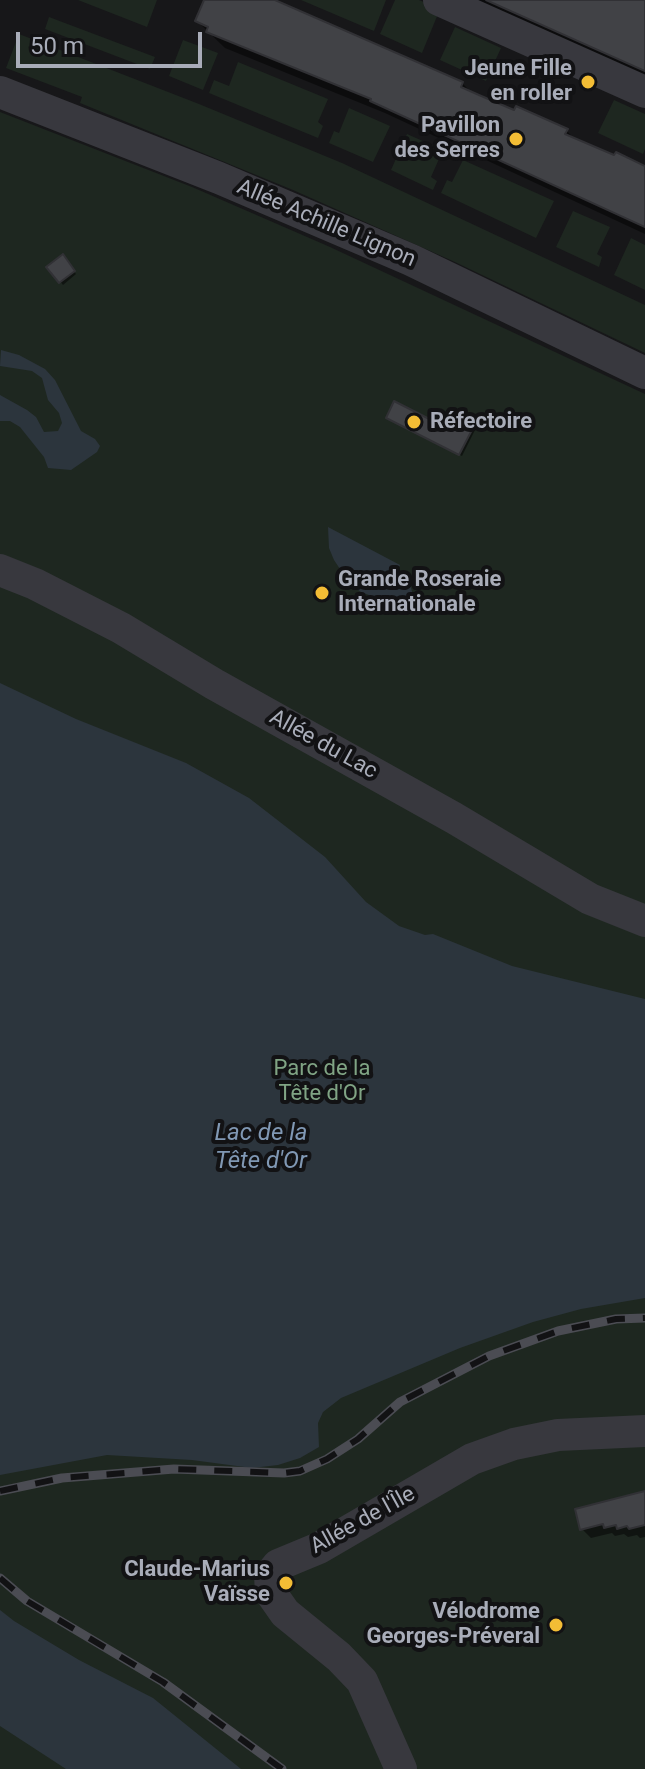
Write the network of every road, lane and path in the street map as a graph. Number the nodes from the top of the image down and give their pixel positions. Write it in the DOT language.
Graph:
graph roads {
  1 [pos="439,0"];
  2 [pos="0,92"];
  3 [pos="645,92"];
  4 [pos="645,373"];
  5 [pos="0,570"];
  6 [pos="645,921"];
  7 [pos="645,1431"];
  8 [pos="401,1769"];
  1 -- 3 [label="street"];
  2 -- 4 [label="street, Allée Achille Lignon"];
  5 -- 6 [label="street, Allée du Lac"];
  7 -- 8 [label="street, Allée de l'Île"];
}
